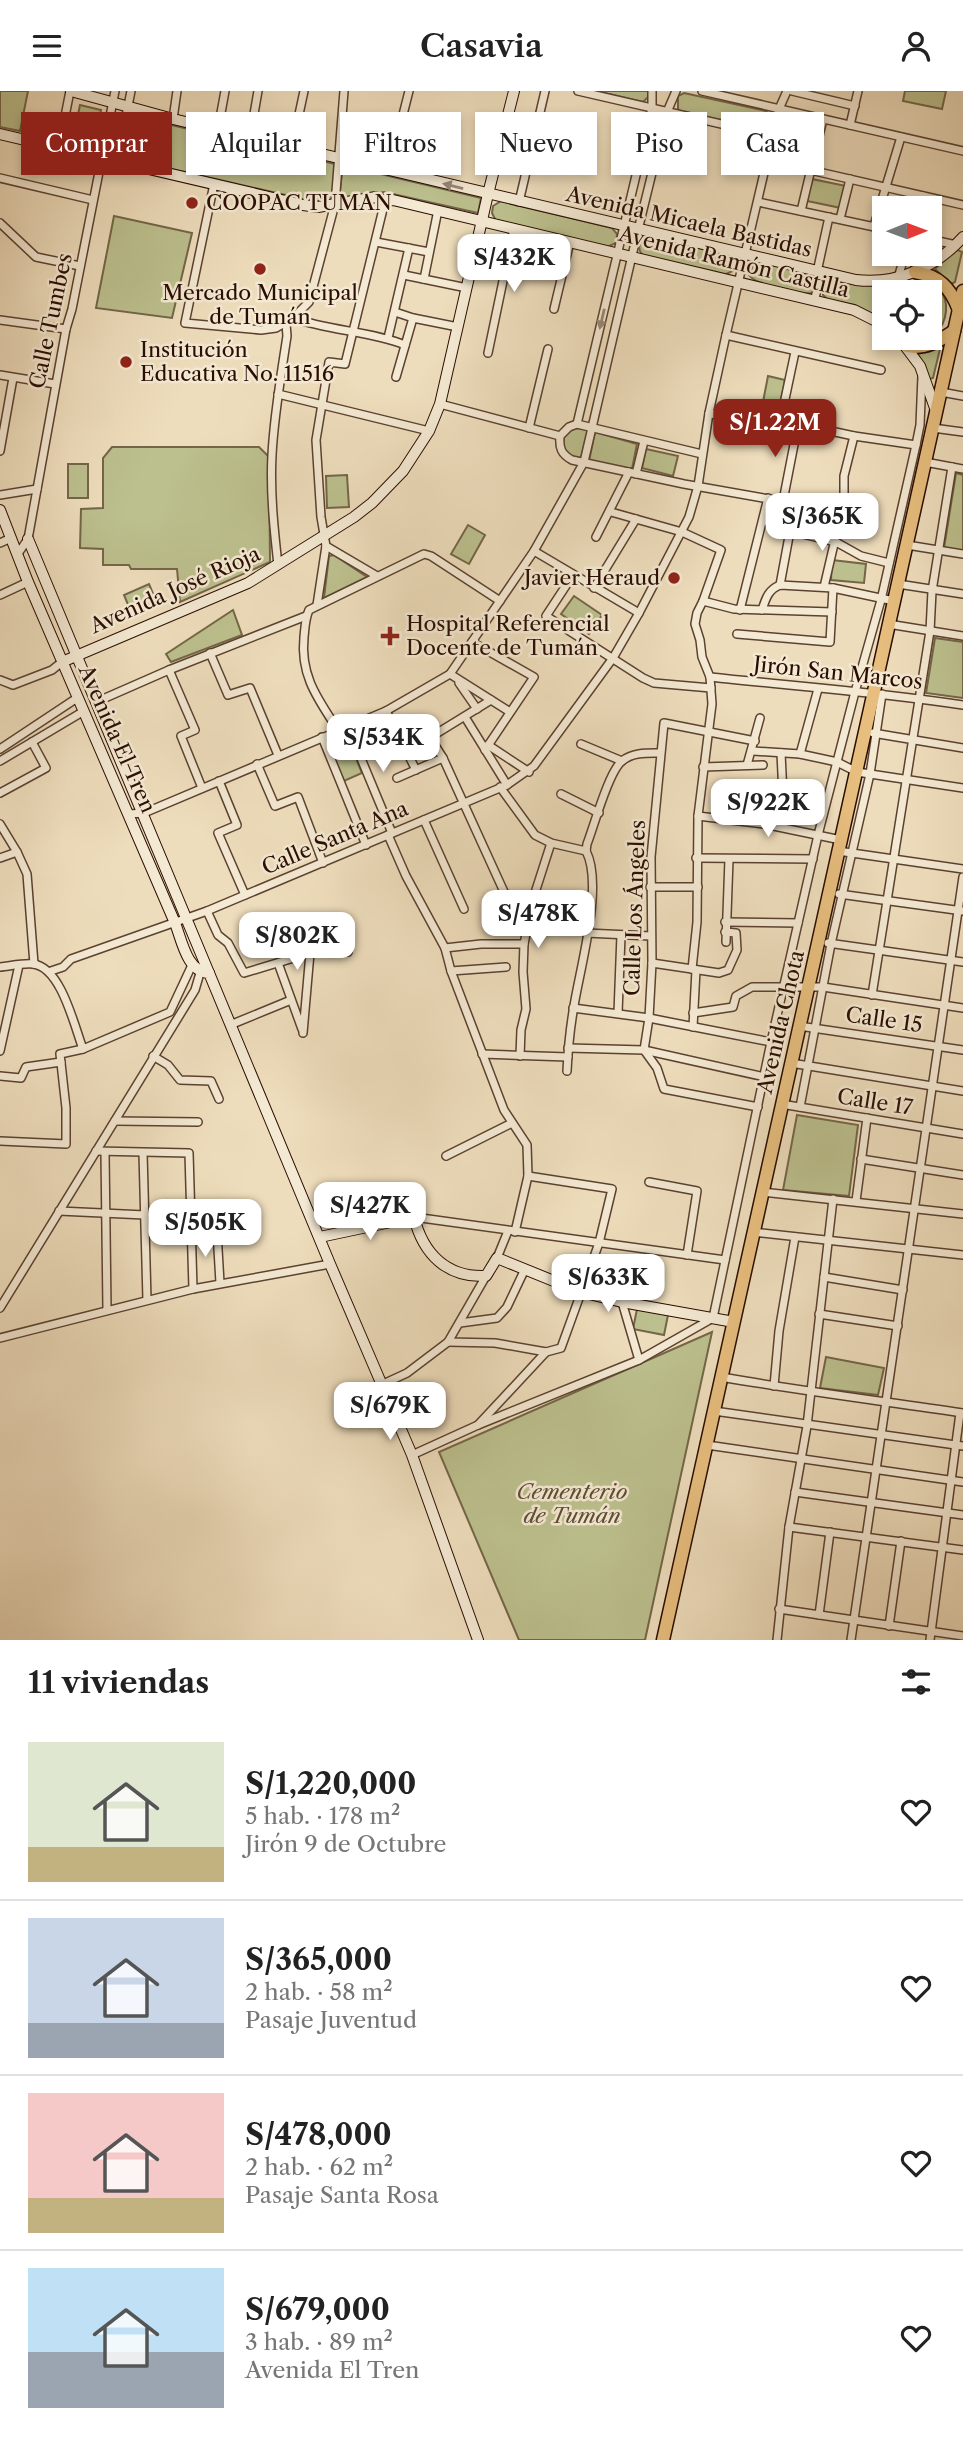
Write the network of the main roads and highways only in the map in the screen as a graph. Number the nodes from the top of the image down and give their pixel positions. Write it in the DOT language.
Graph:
graph roads {
  1 [pos="70,91"];
  2 [pos="514,91"];
  3 [pos="91,93"];
  4 [pos="0,134"];
  5 [pos="488,194"];
  6 [pos="482,220"];
  7 [pos="959,241"];
  8 [pos="915,272"];
  9 [pos="963,291"];
  10 [pos="959,310"];
  11 [pos="872,318"];
  12 [pos="954,331"];
  13 [pos="942,338"];
  14 [pos="908,350"];
  15 [pos="936,413"];
  16 [pos="0,510"];
  17 [pos="28,539"];
  18 [pos="77,655"];
  19 [pos="62,662"];
  20 [pos="204,973"];
  21 [pos="320,1237"];
  22 [pos="734,1322"];
  23 [pos="478,1640"];
  24 [pos="663,1640"];
  1 -- 3 [label="main road, Avenida Micaela Bastidas"];
  2 -- 5 [label="main road, Avenida José Rioja"];
  5 -- 3 [label="main road, Avenida Micaela Bastidas, one-way"];
  4 -- 6 [label="main road, Avenida Ramón Castilla"];
  5 -- 6 [label="main road, Avenida José Rioja"];
  5 -- 8 [label="main road, Avenida Micaela Bastidas"];
  6 -- 11 [label="main road, Avenida Ramón Castilla"];
  6 -- 18 [label="main road, Avenida José Rioja"];
  7 -- 8 [label="main road, Avenida Micaela Bastidas"];
  8 -- 10 [label="highway"];
  9 -- 10 [label="highway, Avenida Chota"];
  10 -- 12 [label="highway, Avenida Chota"];
  12 -- 13 [label="highway"];
  12 -- 15 [label="highway, Avenida Chota"];
  14 -- 15 [label="main road"];
  15 -- 22 [label="highway, Avenida Chota"];
  16 -- 19 [label="main road, Avenida El Tren"];
  17 -- 18 [label="main road, Avenida El Tren"];
  18 -- 19 [label="main road, Avenida José Rioja"];
  18 -- 20 [label="main road, Avenida El Tren"];
  19 -- 20 [label="main road, Avenida El Tren"];
  20 -- 21 [label="main road, Avenida El Tren"];
  21 -- 22 [label="main road"];
  21 -- 23 [label="main road, Avenida El Tren"];
  22 -- 24 [label="highway, Avenida Chota"];
}
